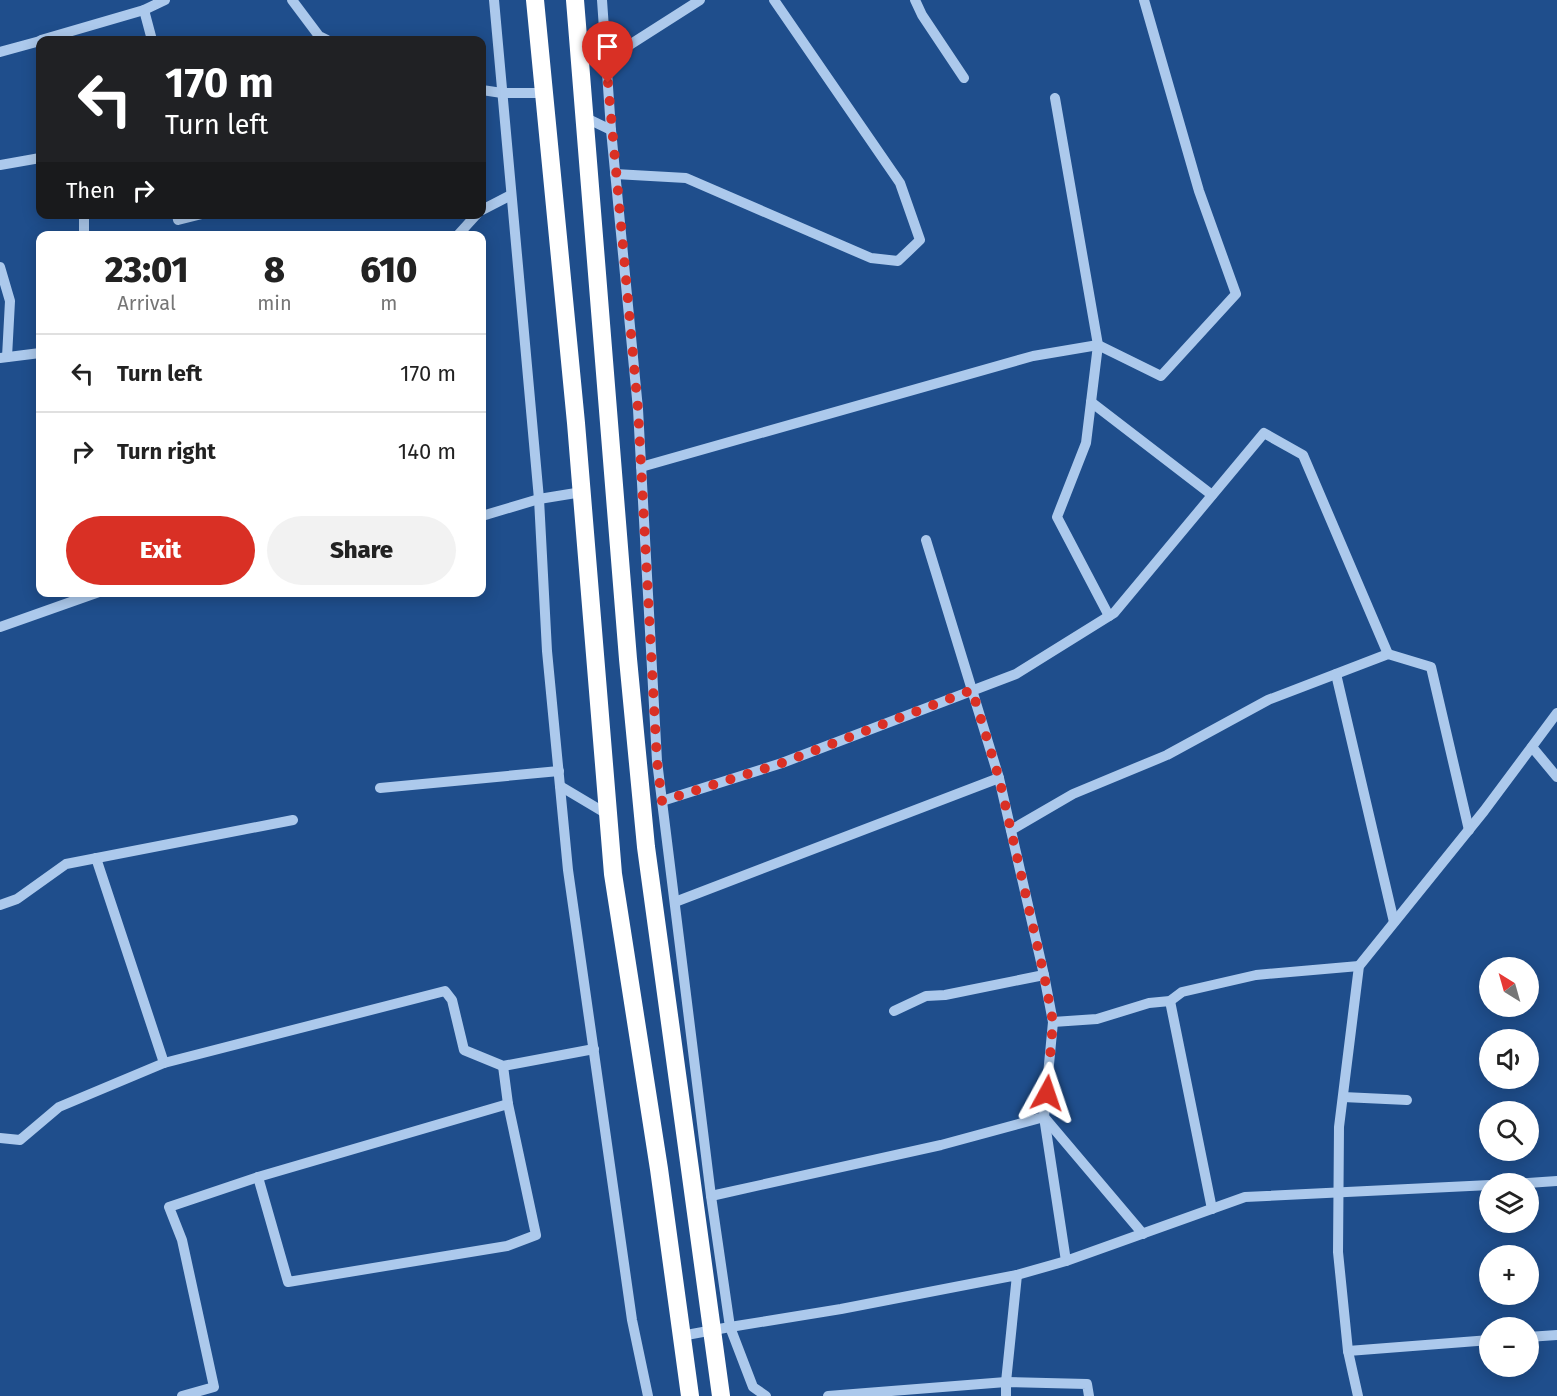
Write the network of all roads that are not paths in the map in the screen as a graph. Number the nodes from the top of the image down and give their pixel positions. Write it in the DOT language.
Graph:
graph roads {
  1 [pos="165,0"];
  2 [pos="292,0"];
  3 [pos="494,0"];
  4 [pos="535,0"];
  5 [pos="574,0"];
  6 [pos="602,0"];
  7 [pos="700,0"];
  8 [pos="774,0"];
  9 [pos="915,0"];
  10 [pos="1144,0"];
  11 [pos="144,10"];
  12 [pos="58,36"];
  13 [pos="151,36"];
  14 [pos="319,36"];
  15 [pos="36,42"];
  16 [pos="0,52"];
  17 [pos="606,60"];
  18 [pos="964,78"];
  19 [pos="486,91"];
  20 [pos="502,93"];
  21 [pos="544,93"];
  22 [pos="1055,98"];
  23 [pos="584,117"];
  24 [pos="611,130"];
  25 [pos="36,159"];
  26 [pos="0,165"];
  27 [pos="615,174"];
  28 [pos="511,195"];
  29 [pos="486,208"];
  30 [pos="472,219"];
  31 [pos="462,231"];
  32 [pos="0,267"];
  33 [pos="1098,345"];
  34 [pos="36,353"];
  35 [pos="4,357"];
  36 [pos="1091,402"];
  37 [pos="641,466"];
  38 [pos="582,492"];
  39 [pos="1212,495"];
  40 [pos="539,499"];
  41 [pos="486,515"];
  42 [pos="926,540"];
  43 [pos="85,597"];
  44 [pos="1109,616"];
  45 [pos="0,627"];
  46 [pos="1388,654"];
  47 [pos="1336,674"];
  48 [pos="972,690"];
  49 [pos="1557,713"];
  50 [pos="1532,747"];
  51 [pos="657,761"];
  52 [pos="559,771"];
  53 [pos="1555,772"];
  54 [pos="639,775"];
  55 [pos="999,778"];
  56 [pos="560,786"];
  57 [pos="380,788"];
  58 [pos="662,801"];
  59 [pos="607,814"];
  60 [pos="292,820"];
  61 [pos="1011,830"];
  62 [pos="1469,830"];
  63 [pos="96,858"];
  64 [pos="675,902"];
  65 [pos="0,905"];
  66 [pos="1394,922"];
  67 [pos="1359,966"];
  68 [pos="1044,975"];
  69 [pos="1170,1001"];
  70 [pos="894,1011"];
  71 [pos="1053,1022"];
  72 [pos="594,1049"];
  73 [pos="165,1063"];
  74 [pos="503,1066"];
  75 [pos="1343,1097"];
  76 [pos="1407,1100"];
  77 [pos="508,1104"];
  78 [pos="1044,1117"];
  79 [pos="0,1138"];
  80 [pos="258,1178"];
  81 [pos="1557,1181"];
  82 [pos="1539,1182"];
  83 [pos="1479,1186"];
  84 [pos="1338,1194"];
  85 [pos="711,1196"];
  86 [pos="1212,1209"];
  87 [pos="1143,1234"];
  88 [pos="1066,1261"];
  89 [pos="1017,1275"];
  90 [pos="730,1327"];
  91 [pos="711,1330"];
  92 [pos="1557,1335"];
  93 [pos="681,1336"];
  94 [pos="1539,1336"];
  95 [pos="1479,1341"];
  96 [pos="1348,1351"];
  97 [pos="1006,1382"];
  98 [pos="689,1389"];
  99 [pos="720,1389"];
  100 [pos="182,1396"];
  101 [pos="648,1396"];
  102 [pos="766,1396"];
  103 [pos="828,1396"];
  104 [pos="1006,1396"];
  105 [pos="1089,1396"];
  106 [pos="1358,1396"];
  1 -- 11 [label="street"];
  2 -- 14 [label="street"];
  3 -- 20 [label="street"];
  4 -- 21 [label="highway"];
  5 -- 23 [label="highway"];
  6 -- 17 [label="street"];
  7 -- 17 [label="street"];
  8 -- 27 [label="street"];
  9 -- 18 [label="street"];
  10 -- 33 [label="street"];
  11 -- 12 [label="street"];
  11 -- 13 [label="street"];
  15 -- 16 [label="street"];
  17 -- 24 [label="street"];
  19 -- 20 [label="street"];
  20 -- 21 [label="street"];
  20 -- 28 [label="street"];
  21 -- 38 [label="highway"];
  22 -- 33 [label="street"];
  23 -- 24 [label="street"];
  23 -- 54 [label="highway"];
  24 -- 27 [label="street"];
  25 -- 26 [label="street"];
  27 -- 37 [label="street"];
  28 -- 29 [label="street"];
  28 -- 40 [label="street"];
  30 -- 31 [label="street"];
  32 -- 35 [label="street"];
  33 -- 36 [label="street"];
  33 -- 37 [label="street"];
  34 -- 35 [label="street"];
  36 -- 39 [label="street"];
  36 -- 44 [label="street"];
  37 -- 51 [label="street"];
  38 -- 40 [label="street"];
  38 -- 59 [label="highway"];
  39 -- 44 [label="street"];
  39 -- 46 [label="street"];
  40 -- 41 [label="street"];
  40 -- 52 [label="street"];
  42 -- 48 [label="street"];
  43 -- 45 [label="street"];
  44 -- 48 [label="street"];
  46 -- 47 [label="street"];
  46 -- 62 [label="street"];
  47 -- 61 [label="street"];
  47 -- 66 [label="street"];
  48 -- 55 [label="street"];
  48 -- 58 [label="street"];
  49 -- 50 [label="street"];
  50 -- 53 [label="street"];
  50 -- 62 [label="street"];
  51 -- 54 [label="street"];
  51 -- 58 [label="street"];
  52 -- 56 [label="street"];
  52 -- 57 [label="street"];
  54 -- 91 [label="highway"];
  55 -- 61 [label="street"];
  55 -- 64 [label="street"];
  56 -- 59 [label="street"];
  56 -- 72 [label="street"];
  58 -- 64 [label="street"];
  59 -- 93 [label="highway"];
  60 -- 63 [label="street"];
  61 -- 68 [label="street"];
  62 -- 66 [label="street"];
  63 -- 65 [label="street"];
  63 -- 73 [label="street"];
  64 -- 85 [label="street"];
  66 -- 67 [label="street"];
  67 -- 69 [label="street"];
  67 -- 75 [label="street"];
  68 -- 70 [label="street"];
  68 -- 71 [label="street"];
  69 -- 71 [label="street"];
  69 -- 86 [label="street"];
  71 -- 78 [label="street"];
  72 -- 74 [label="street"];
  72 -- 101 [label="street"];
  73 -- 74 [label="street"];
  73 -- 79 [label="street"];
  74 -- 77 [label="street"];
  75 -- 76 [label="street"];
  75 -- 84 [label="street"];
  77 -- 80 [label="street"];
  77 -- 80 [label="street"];
  78 -- 85 [label="street"];
  78 -- 87 [label="street"];
  78 -- 88 [label="street"];
  80 -- 100 [label="street"];
  81 -- 82 [label="street"];
  83 -- 84 [label="street"];
  84 -- 86 [label="street"];
  84 -- 96 [label="street"];
  85 -- 90 [label="street"];
  86 -- 87 [label="street"];
  87 -- 88 [label="street"];
  88 -- 89 [label="street"];
  89 -- 90 [label="street"];
  89 -- 97 [label="street"];
  90 -- 91 [label="street"];
  90 -- 102 [label="street"];
  91 -- 93 [label="street"];
  91 -- 99 [label="highway"];
  92 -- 94 [label="street"];
  93 -- 98 [label="highway"];
  95 -- 96 [label="street"];
  96 -- 106 [label="street"];
  97 -- 103 [label="street"];
  97 -- 104 [label="street"];
  97 -- 105 [label="street"];
}
